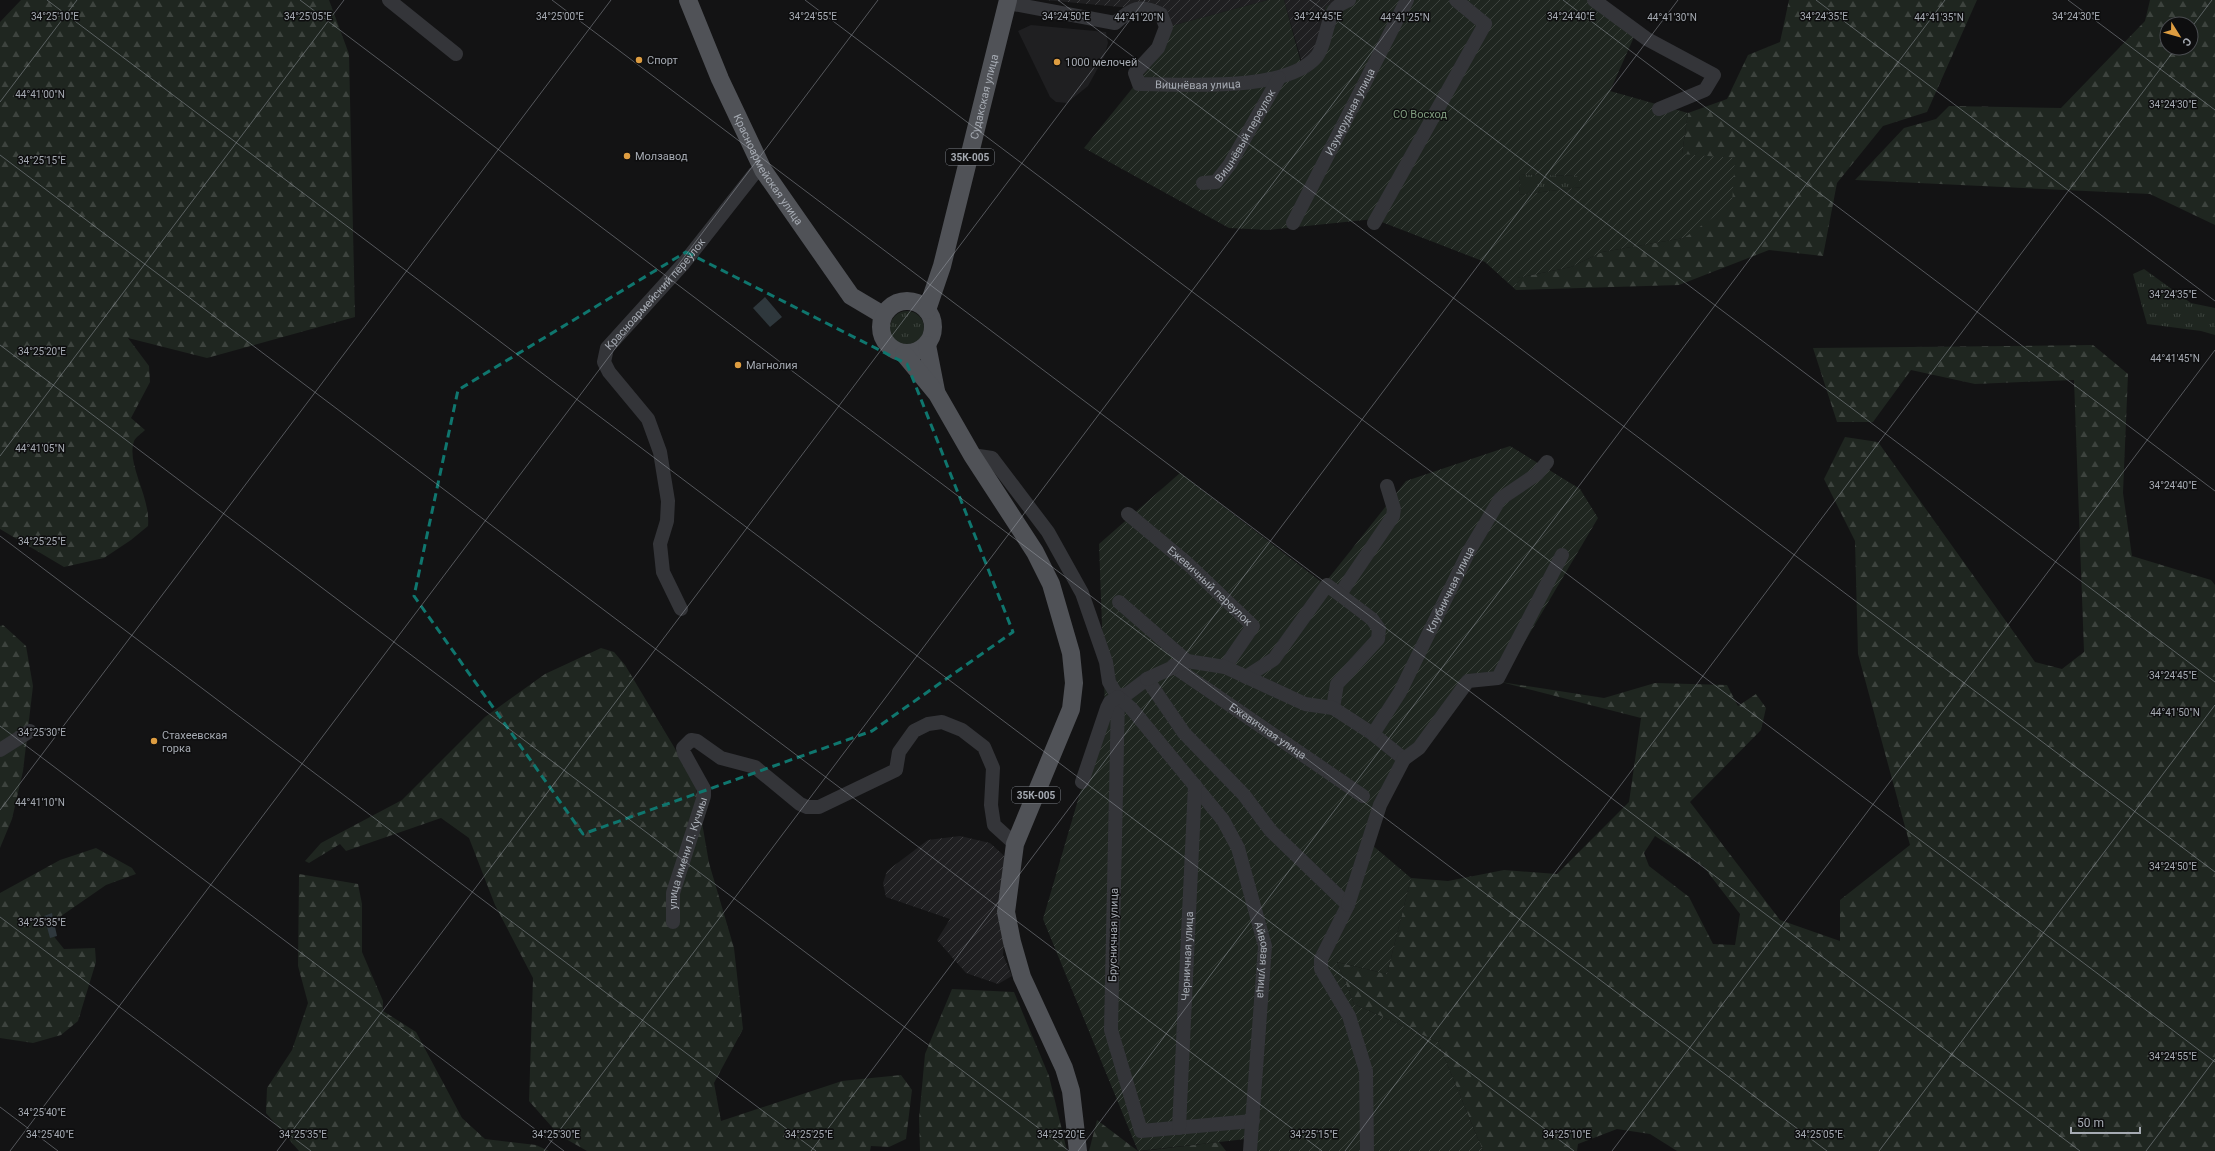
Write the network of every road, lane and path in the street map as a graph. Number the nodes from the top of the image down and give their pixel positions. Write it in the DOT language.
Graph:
graph roads {
  1 [pos="389,0"];
  2 [pos="688,0"];
  3 [pos="1349,0"];
  4 [pos="1407,0"];
  5 [pos="1456,0"];
  6 [pos="1594,0"];
  7 [pos="1008,1"];
  8 [pos="456,54"];
  9 [pos="1279,78"];
  10 [pos="1659,109"];
  11 [pos="763,170"];
  12 [pos="1203,183"];
  13 [pos="1293,223"];
  14 [pos="1374,223"];
  15 [pos="927,310"];
  16 [pos="882,315"];
  17 [pos="927,345"];
  18 [pos="904,354"];
  19 [pos="937,394"];
  20 [pos="972,455"];
  21 [pos="1548,462"];
  22 [pos="1387,486"];
  23 [pos="1128,514"];
  24 [pos="1562,555"];
  25 [pos="1340,594"];
  26 [pos="1119,602"];
  27 [pos="681,609"];
  28 [pos="1187,661"];
  29 [pos="1173,666"];
  30 [pos="1225,667"];
  31 [pos="1246,677"];
  32 [pos="1147,679"];
  33 [pos="1118,697"];
  34 [pos="1333,708"];
  35 [pos="30,731"];
  36 [pos="1373,734"];
  37 [pos="0,750"];
  38 [pos="1404,759"];
  39 [pos="1082,782"];
  40 [pos="1195,785"];
  41 [pos="1363,796"];
  42 [pos="1015,844"];
  43 [pos="1348,905"];
  44 [pos="672,922"];
  45 [pos="1253,1121"];
  46 [pos="1179,1128"];
  47 [pos="1078,1151"];
  48 [pos="1250,1151"];
  49 [pos="1367,1151"];
  1 -- 8 [label="street"];
  2 -- 11 [label="main road, Красноармейская улица"];
  3 -- 9 [label="street, Вишнёвая улица"];
  4 -- 13 [label="street, Изумрудная улица"];
  5 -- 14 [label="street"];
  6 -- 10 [label="street"];
  7 -- 9 [label="street, Вишнёвая улица"];
  7 -- 15 [label="main road, Судакская улица / 35К-005"];
  9 -- 12 [label="street, Вишнёвый переулок"];
  11 -- 16 [label="main road, Красноармейская улица"];
  11 -- 27 [label="street, Красноармейский переулок"];
  15 -- 16 [label="main road"];
  15 -- 17 [label="main road, 35К-005"];
  16 -- 18 [label="main road, 35К-005"];
  17 -- 18 [label="main road"];
  17 -- 19 [label="main road, 35К-005"];
  18 -- 19 [label="main road, 35К-005"];
  19 -- 20 [label="main road, 35К-005"];
  20 -- 33 [label="street"];
  20 -- 42 [label="main road, 35К-005"];
  21 -- 36 [label="street, Клубничная улица"];
  22 -- 25 [label="street"];
  23 -- 30 [label="street, Ежевичный переулок"];
  24 -- 38 [label="street"];
  25 -- 31 [label="street"];
  25 -- 34 [label="street"];
  26 -- 28 [label="street"];
  28 -- 29 [label="street"];
  28 -- 30 [label="street"];
  29 -- 32 [label="street"];
  29 -- 41 [label="street, Ежевичная улица"];
  30 -- 31 [label="street"];
  31 -- 34 [label="street"];
  32 -- 33 [label="street"];
  32 -- 43 [label="street"];
  33 -- 39 [label="street"];
  33 -- 40 [label="street, Айвовая улица"];
  33 -- 46 [label="street, Брусничная улица"];
  34 -- 36 [label="street"];
  35 -- 37 [label="street"];
  36 -- 38 [label="street"];
  38 -- 43 [label="street"];
  40 -- 45 [label="street, Айвовая улица"];
  40 -- 46 [label="street, Черничная улица"];
  42 -- 44 [label="street, улица имени Л. Кучмы"];
  42 -- 47 [label="main road, 35К-005"];
  43 -- 49 [label="street"];
  45 -- 46 [label="street"];
  45 -- 48 [label="street, Айвовая улица"];
}
